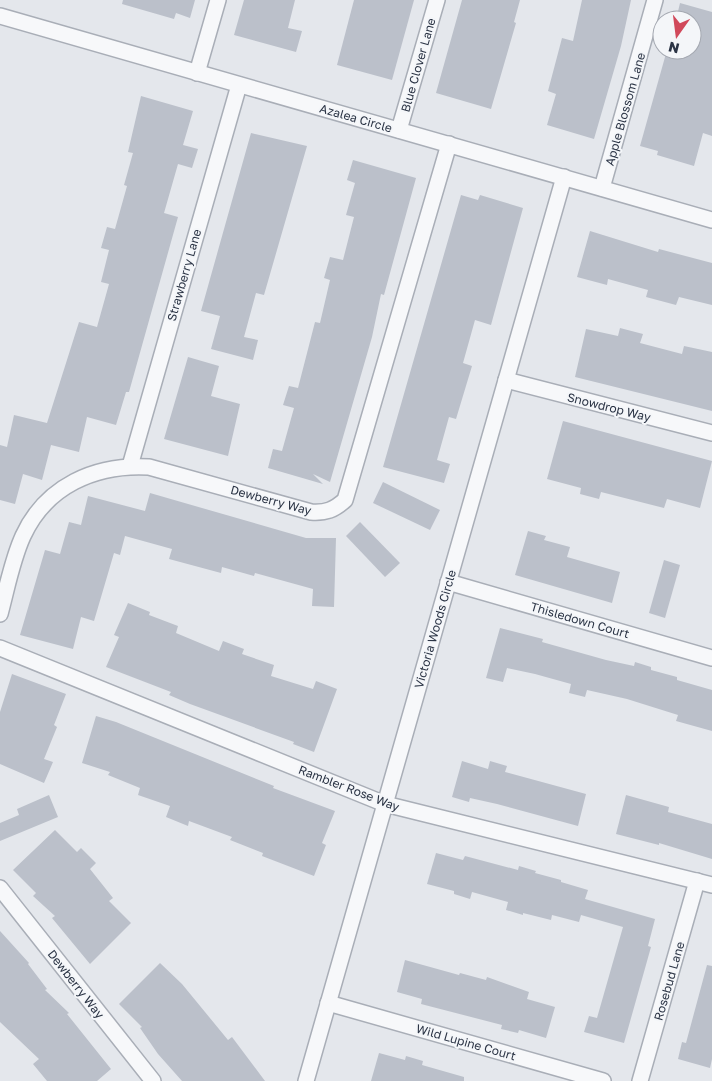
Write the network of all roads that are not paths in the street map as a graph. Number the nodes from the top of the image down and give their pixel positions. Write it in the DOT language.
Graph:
graph roads {
  1 [pos="218,0"];
  2 [pos="436,0"];
  3 [pos="656,0"];
  4 [pos="0,16"];
  5 [pos="197,73"];
  6 [pos="239,85"];
  7 [pos="399,130"];
  8 [pos="449,144"];
  9 [pos="564,177"];
  10 [pos="602,188"];
  11 [pos="712,220"];
  12 [pos="506,380"];
  13 [pos="712,433"];
  14 [pos="130,466"];
  15 [pos="448,582"];
  16 [pos="0,614"];
  17 [pos="0,648"];
  18 [pos="712,658"];
  19 [pos="385,804"];
  20 [pos="705,883"];
  21 [pos="0,888"];
  22 [pos="328,1003"];
  23 [pos="153,1081"];
  24 [pos="306,1081"];
  25 [pos="603,1081"];
  26 [pos="640,1081"];
  1 -- 5 [label="street"];
  2 -- 7 [label="street, Blue Clover Lane"];
  3 -- 10 [label="street, Apple Blossom Lane"];
  4 -- 5 [label="street, Azalea Circle"];
  5 -- 6 [label="street, Azalea Circle"];
  6 -- 7 [label="street, Azalea Circle"];
  6 -- 14 [label="street, Strawberry Lane"];
  7 -- 8 [label="street, Azalea Circle"];
  8 -- 9 [label="street, Azalea Circle"];
  8 -- 14 [label="street, Dewberry Way"];
  9 -- 10 [label="street, Azalea Circle"];
  9 -- 12 [label="street, Victoria Woods Circle"];
  10 -- 11 [label="street, Azalea Circle"];
  12 -- 13 [label="street, Snowdrop Way"];
  12 -- 15 [label="street, Victoria Woods Circle"];
  14 -- 16 [label="street, Dewberry Way"];
  15 -- 18 [label="street, Thisledown Court"];
  15 -- 19 [label="street, Victoria Woods Circle"];
  17 -- 19 [label="street, Rambler Rose Way"];
  19 -- 20 [label="street, Rambler Rose Way"];
  19 -- 22 [label="street, Victoria Woods Circle"];
  20 -- 26 [label="street, Rosebud Lane"];
  21 -- 23 [label="street, Dewberry Way"];
  22 -- 24 [label="street, Victoria Woods Circle"];
  22 -- 25 [label="street, Wild Lupine Court"];
}
